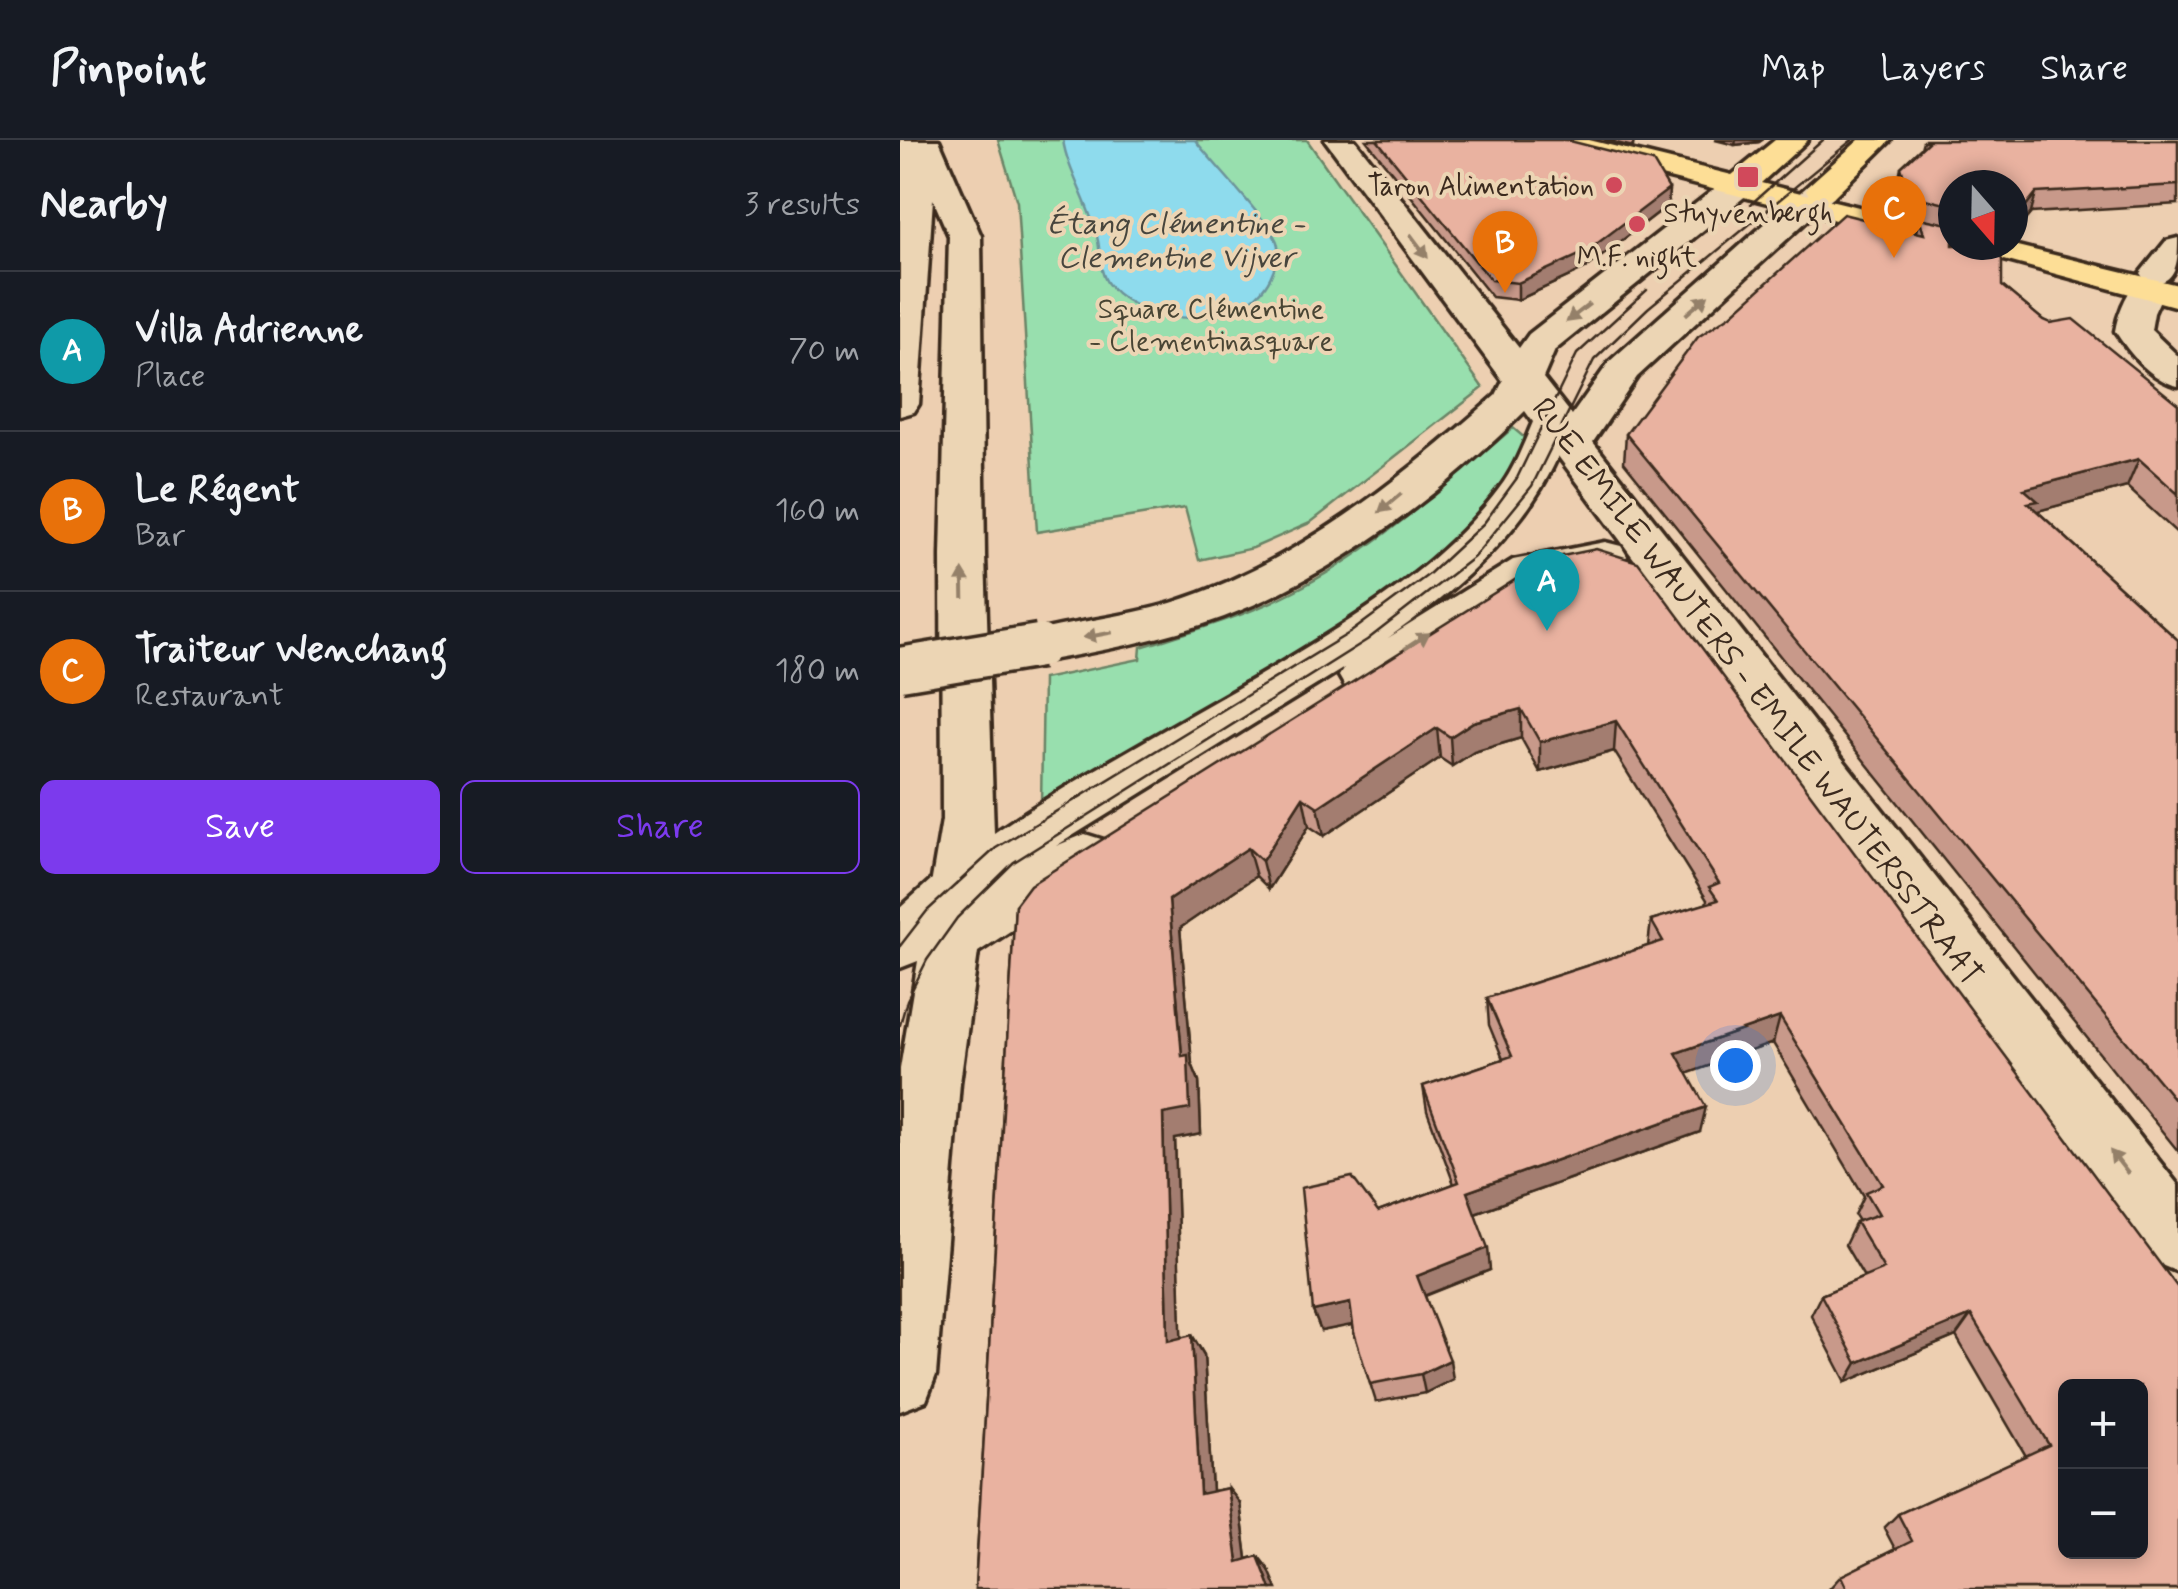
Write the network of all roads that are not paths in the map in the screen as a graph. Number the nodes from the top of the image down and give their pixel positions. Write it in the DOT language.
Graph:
graph roads {
  1 [pos="904,140"];
  2 [pos="924,140"];
  3 [pos="945,140"];
  4 [pos="1340,140"];
  5 [pos="1552,140"];
  6 [pos="1631,140"];
  7 [pos="1793,140"];
  8 [pos="1876,140"];
  9 [pos="1746,179"];
  10 [pos="1816,197"];
  11 [pos="1938,220"];
  12 [pos="960,225"];
  13 [pos="1938,235"];
  14 [pos="2028,242"];
  15 [pos="2028,254"];
  16 [pos="2168,277"];
  17 [pos="2178,374"];
  18 [pos="900,404"];
  19 [pos="1549,417"];
  20 [pos="1650,548"];
  21 [pos="900,669"];
  22 [pos="938,924"];
  23 [pos="2178,1240"];
  24 [pos="900,1375"];
  1 -- 18 [label="street"];
  2 -- 12 [label="street"];
  3 -- 12 [label="street"];
  4 -- 19 [label="street, RUE EMILE WAUTERS - EMILE WAUTERSSTRAAT, one-way"];
  5 -- 9 [label="main road"];
  6 -- 9 [label="main road"];
  7 -- 9 [label="main road"];
  8 -- 10 [label="main road"];
  9 -- 10 [label="main road"];
  9 -- 19 [label="street, one-way"];
  10 -- 11 [label="main road"];
  10 -- 13 [label="main road"];
  19 -- 10 [label="street, one-way"];
  22 -- 12 [label="street, one-way"];
  14 -- 16 [label="main road"];
  15 -- 16 [label="main road"];
  16 -- 17 [label="street"];
  19 -- 20 [label="street, RUE EMILE WAUTERS - EMILE WAUTERSSTRAAT"];
  19 -- 21 [label="street, one-way, bridge"];
  19 -- 22 [label="street"];
  22 -- 20 [label="street, one-way"];
  23 -- 20 [label="street, RUE EMILE WAUTERS - EMILE WAUTERSSTRAAT, one-way"];
  22 -- 24 [label="street"];
}
